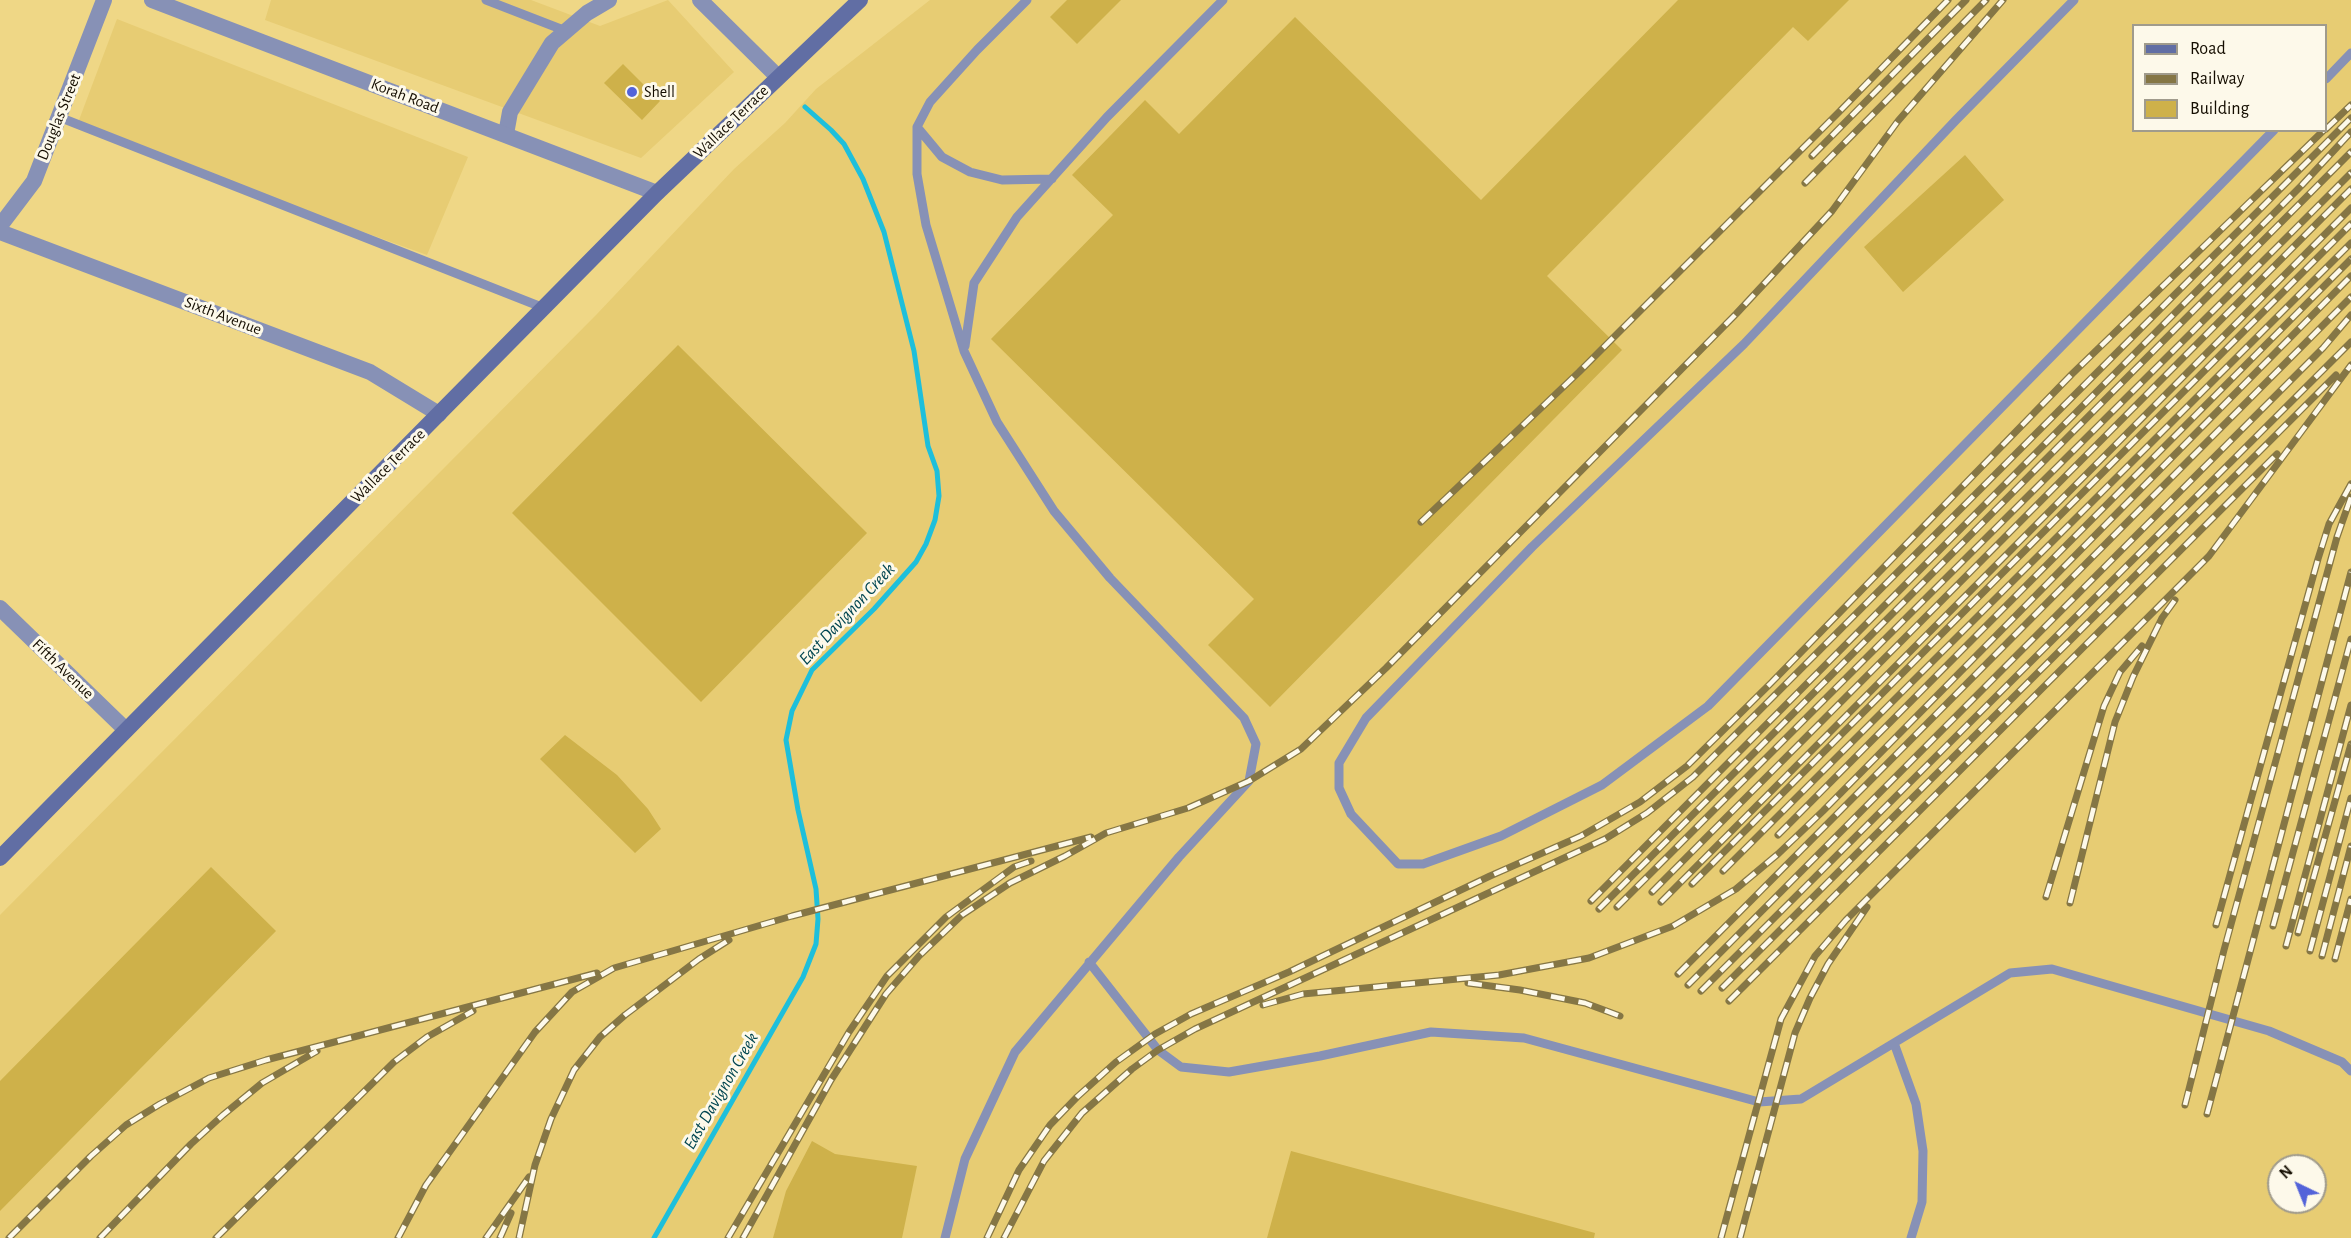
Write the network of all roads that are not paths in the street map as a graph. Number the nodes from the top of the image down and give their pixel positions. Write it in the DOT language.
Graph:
graph roads {
  1 [pos="104,0"];
  2 [pos="152,0"];
  3 [pos="486,0"];
  4 [pos="609,0"];
  5 [pos="700,0"];
  6 [pos="860,0"];
  7 [pos="1028,0"];
  8 [pos="1223,0"];
  9 [pos="2074,0"];
  10 [pos="566,31"];
  11 [pos="2351,53"];
  12 [pos="2327,76"];
  13 [pos="778,77"];
  14 [pos="59,117"];
  15 [pos="917,127"];
  16 [pos="2272,132"];
  17 [pos="506,134"];
  18 [pos="1052,179"];
  19 [pos="657,193"];
  20 [pos="0,226"];
  21 [pos="0,232"];
  22 [pos="544,308"];
  23 [pos="964,351"];
  24 [pos="439,414"];
  25 [pos="0,608"];
  26 [pos="126,730"];
  27 [pos="0,858"];
  28 [pos="1089,962"];
  29 [pos="1894,1043"];
  30 [pos="2351,1071"];
  31 [pos="945,1238"];
  32 [pos="1911,1238"];
  1 -- 14 [label="street, Douglas Street"];
  2 -- 17 [label="street, Korah Road"];
  3 -- 10 [label="lane"];
  4 -- 10 [label="street"];
  5 -- 13 [label="street"];
  6 -- 13 [label="main road, Wallace Terrace"];
  7 -- 15 [label="lane"];
  8 -- 18 [label="lane"];
  9 -- 16 [label="lane"];
  10 -- 17 [label="street"];
  11 -- 12 [label="lane"];
  13 -- 19 [label="main road, Wallace Terrace"];
  14 -- 20 [label="street, Douglas Street"];
  14 -- 22 [label="lane"];
  15 -- 18 [label="lane"];
  15 -- 23 [label="lane"];
  17 -- 19 [label="street, Korah Road"];
  18 -- 23 [label="lane"];
  19 -- 22 [label="main road, Wallace Terrace"];
  21 -- 24 [label="street, Sixth Avenue"];
  22 -- 24 [label="main road, Wallace Terrace"];
  23 -- 28 [label="lane"];
  24 -- 26 [label="main road, Wallace Terrace"];
  25 -- 26 [label="street, Fifth Avenue"];
  26 -- 27 [label="main road, Wallace Terrace"];
  28 -- 29 [label="lane"];
  28 -- 31 [label="lane"];
  29 -- 30 [label="lane"];
  29 -- 32 [label="lane"];
}
